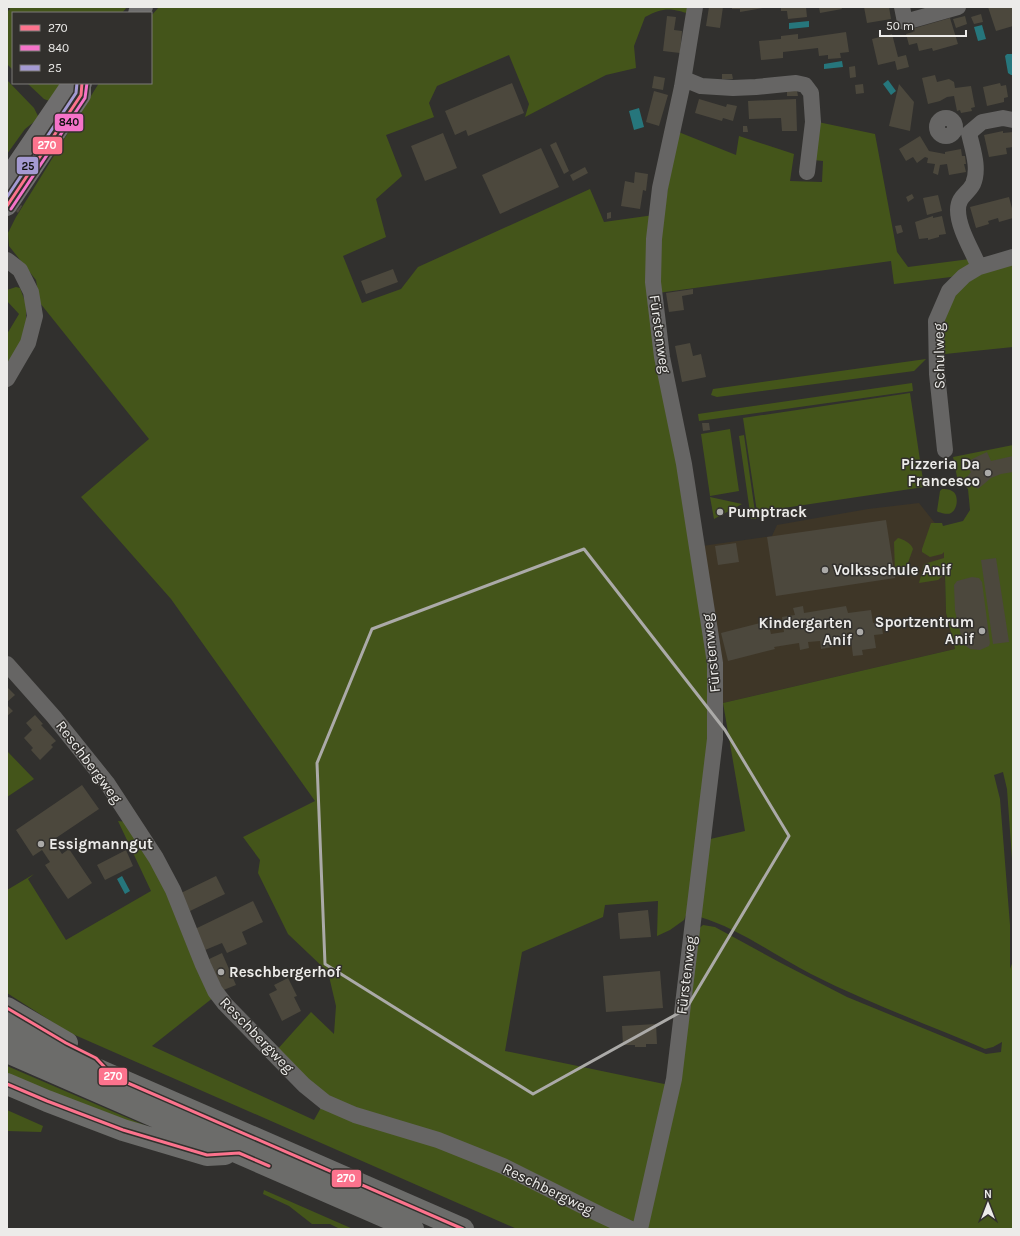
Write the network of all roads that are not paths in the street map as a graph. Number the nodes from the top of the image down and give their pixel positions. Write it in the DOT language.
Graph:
graph roads {
  1 [pos="695,7"];
  2 [pos="902,7"];
  3 [pos="958,7"];
  4 [pos="684,79"];
  5 [pos="79,84"];
  6 [pos="81,84"];
  7 [pos="1013,120"];
  8 [pos="807,172"];
  9 [pos="7,179"];
  10 [pos="7,206"];
  11 [pos="1013,257"];
  12 [pos="7,260"];
  13 [pos="979,267"];
  14 [pos="7,379"];
  15 [pos="945,450"];
  16 [pos="7,664"];
  17 [pos="7,1008"];
  18 [pos="7,1030"];
  19 [pos="7,1052"];
  20 [pos="114,1077"];
  21 [pos="7,1084"];
  22 [pos="239,1153"];
  23 [pos="413,1229"];
  24 [pos="463,1229"];
  25 [pos="631,1229"];
  26 [pos="640,1229"];
  1 -- 4 [label="street, Fürstenweg"];
  2 -- 3 [label="street"];
  4 -- 8 [label="street"];
  4 -- 26 [label="street, Fürstenweg"];
  5 -- 9 [label="main road"];
  6 -- 10 [label="main road"];
  7 -- 13 [label="street"];
  11 -- 13 [label="street, Schulweg"];
  12 -- 14 [label="street"];
  13 -- 15 [label="street, Schulweg"];
  16 -- 25 [label="street, Reschbergweg"];
  17 -- 20 [label="highway"];
  18 -- 20 [label="highway"];
  19 -- 22 [label="highway"];
  20 -- 24 [label="highway"];
  21 -- 22 [label="highway"];
  22 -- 23 [label="highway"];
}
